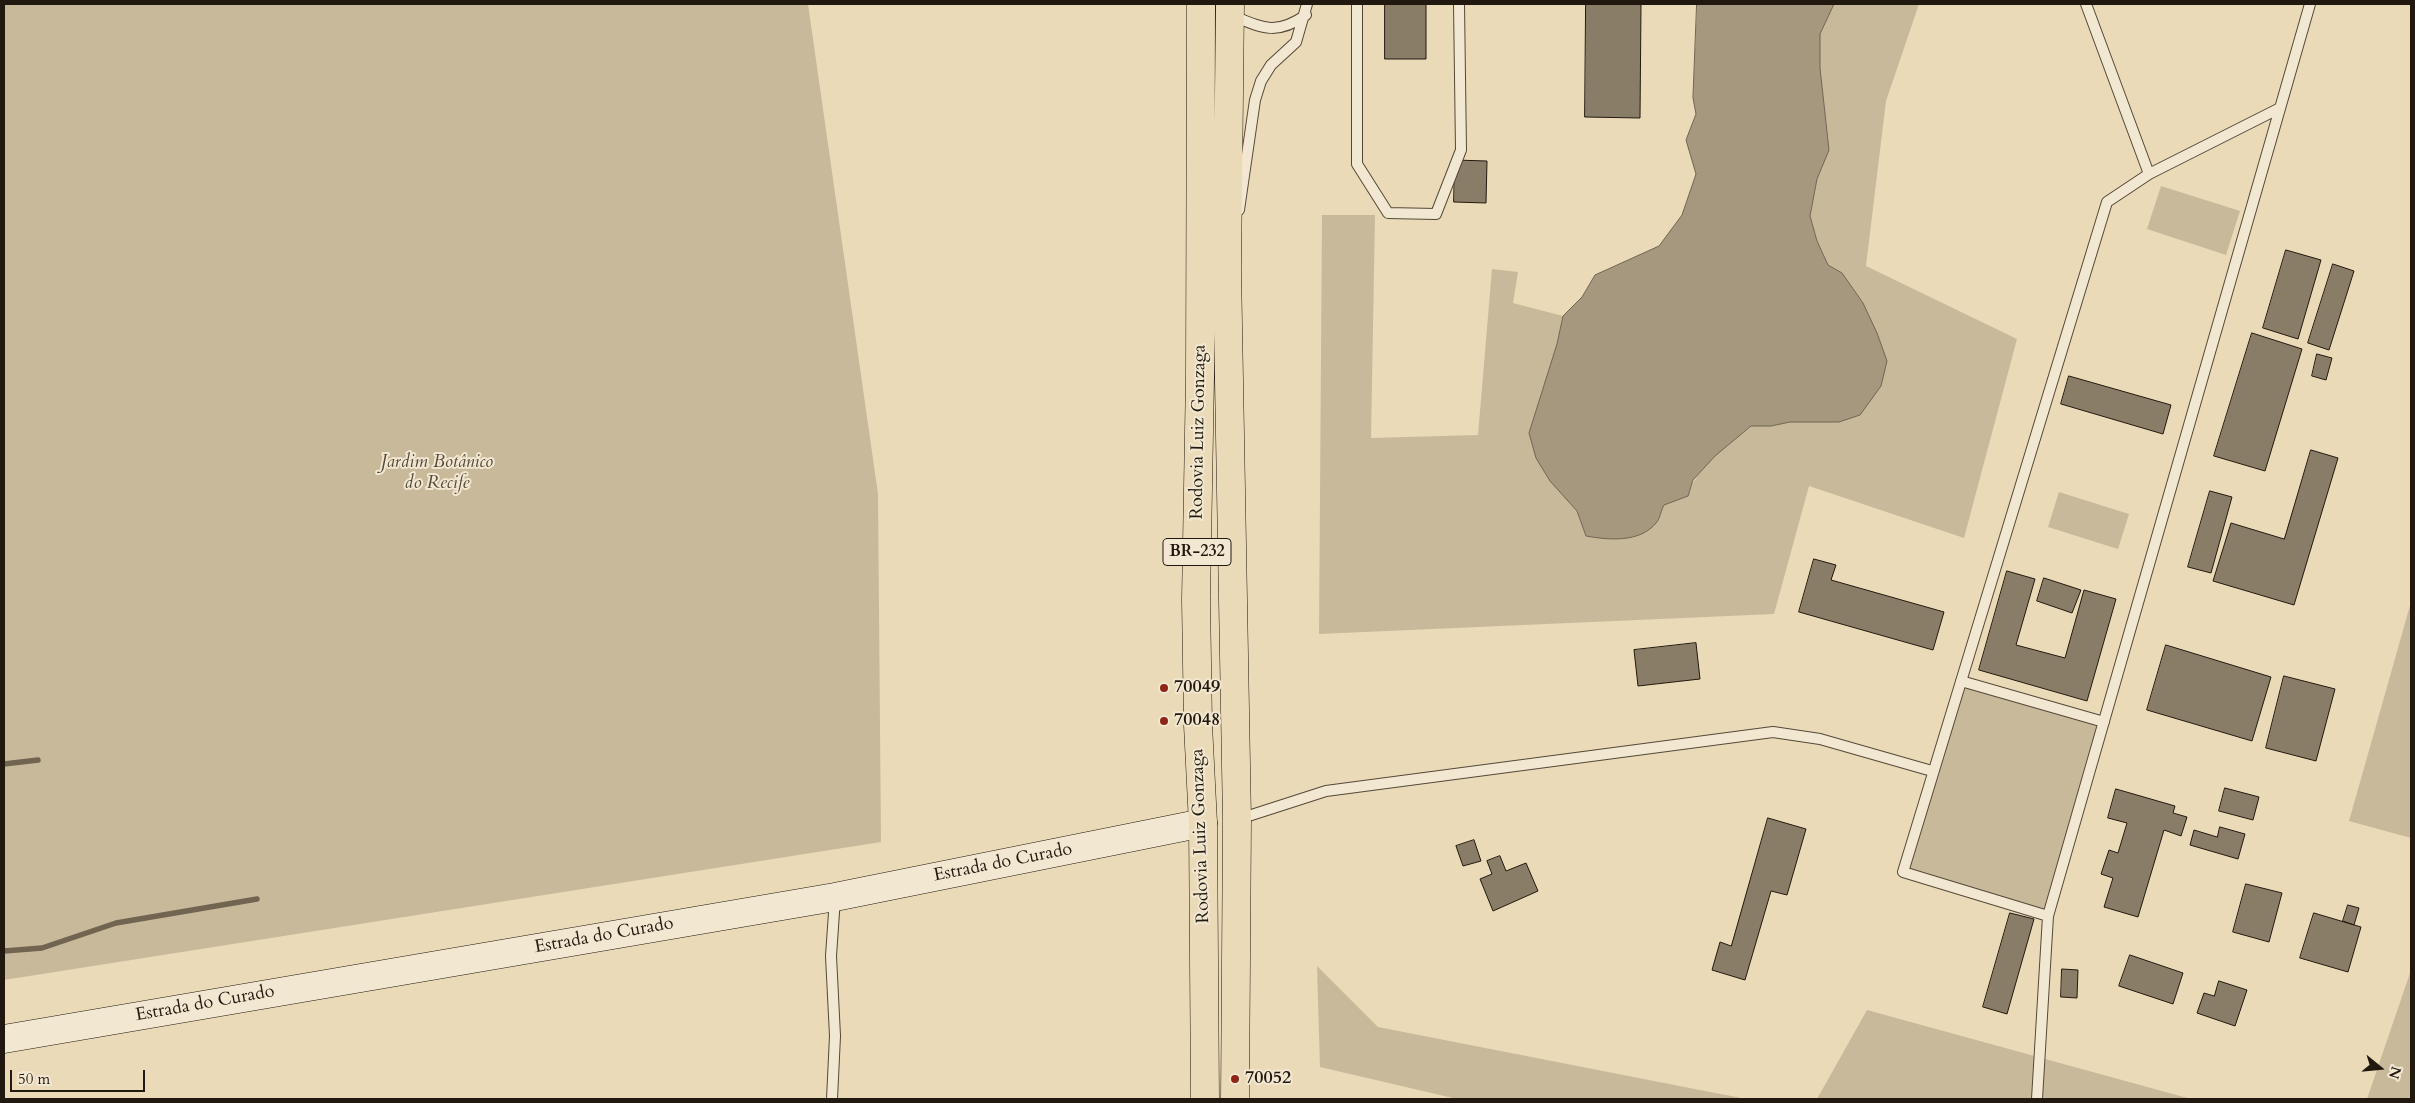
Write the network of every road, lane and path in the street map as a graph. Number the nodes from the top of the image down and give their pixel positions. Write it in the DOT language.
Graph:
graph roads {
  1 [pos="1201,4"];
  2 [pos="1307,4"];
  3 [pos="1357,4"];
  4 [pos="1459,4"];
  5 [pos="2086,4"];
  6 [pos="2310,4"];
  7 [pos="1230,9"];
  8 [pos="1306,15"];
  9 [pos="2280,108"];
  10 [pos="2150,174"];
  11 [pos="1228,270"];
  12 [pos="1961,681"];
  13 [pos="2104,722"];
  14 [pos="1932,771"];
  15 [pos="1237,820"];
  16 [pos="1203,823"];
  17 [pos="835,896"];
  18 [pos="2048,916"];
  19 [pos="4,1039"];
  20 [pos="832,1099"];
  21 [pos="1205,1099"];
  22 [pos="1235,1099"];
  23 [pos="2037,1099"];
  1 -- 16 [label="highway, Rodovia Luiz Gonzaga / BR-232"];
  2 -- 8 [label="lane"];
  3 -- 4 [label="lane"];
  5 -- 10 [label="lane"];
  6 -- 9 [label="lane"];
  7 -- 8 [label="lane"];
  7 -- 11 [label="highway, Rodovia Luiz Gonzaga / BR-232"];
  8 -- 11 [label="lane"];
  9 -- 10 [label="lane"];
  9 -- 13 [label="lane"];
  10 -- 12 [label="lane"];
  11 -- 15 [label="highway, Rodovia Luiz Gonzaga / BR-232"];
  12 -- 13 [label="lane"];
  12 -- 14 [label="lane"];
  13 -- 18 [label="lane"];
  14 -- 15 [label="lane"];
  14 -- 18 [label="lane"];
  15 -- 22 [label="highway, Rodovia Luiz Gonzaga / BR-232"];
  16 -- 17 [label="main road, Estrada do Curado"];
  16 -- 21 [label="highway, Rodovia Luiz Gonzaga / BR-232"];
  17 -- 19 [label="main road, Estrada do Curado"];
  17 -- 20 [label="lane"];
  18 -- 23 [label="lane"];
}
